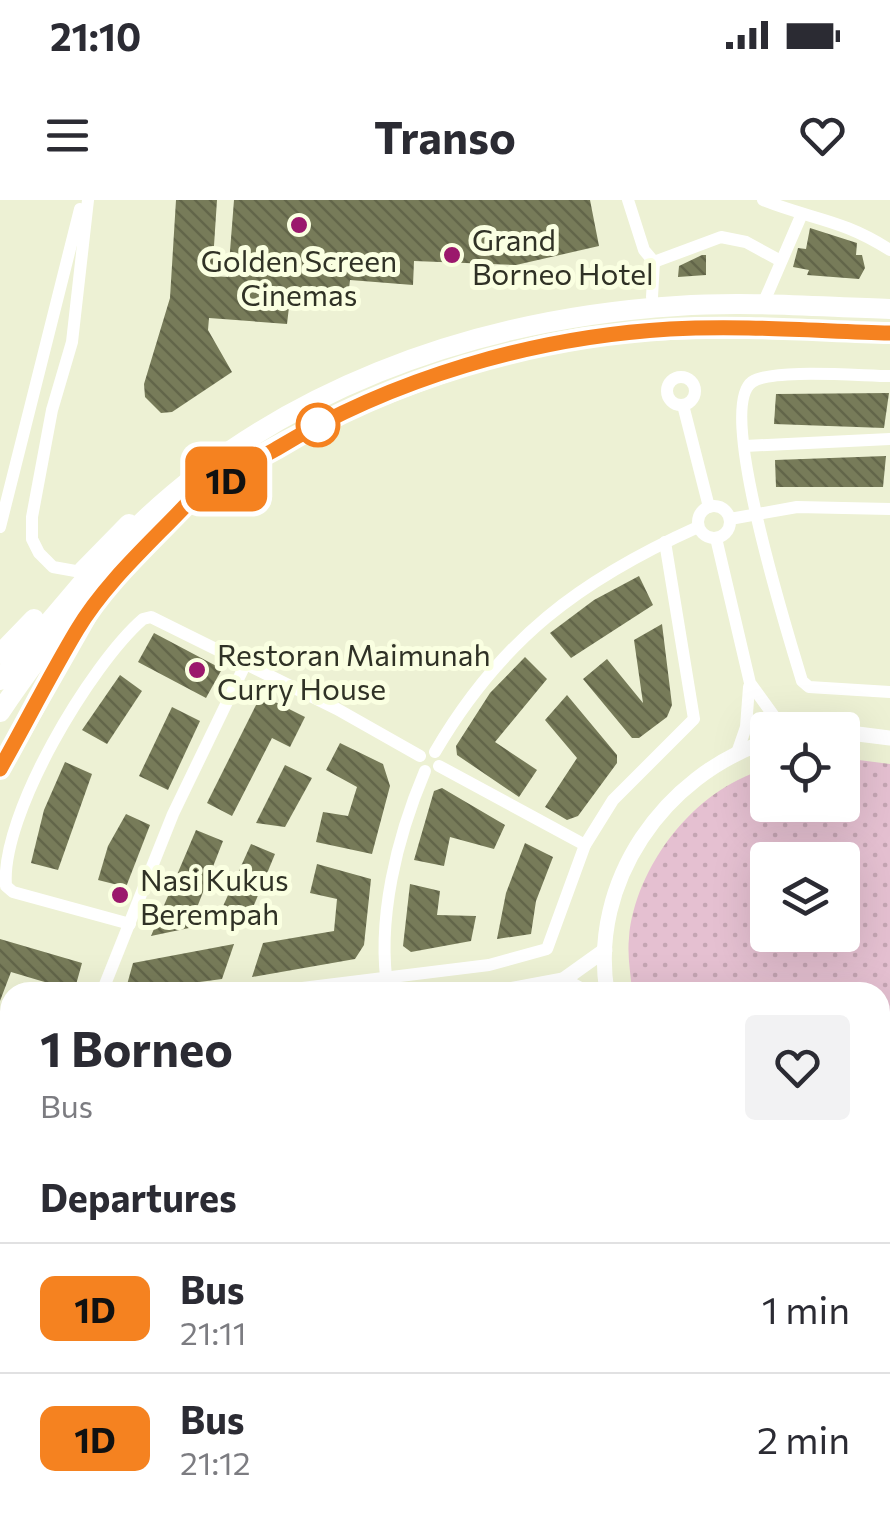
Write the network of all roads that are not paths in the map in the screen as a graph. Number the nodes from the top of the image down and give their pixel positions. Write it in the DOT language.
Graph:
graph roads {
  1 [pos="85,200"];
  2 [pos="628,200"];
  3 [pos="763,200"];
  4 [pos="800,216"];
  5 [pos="890,250"];
  6 [pos="779,260"];
  7 [pos="654,262"];
  8 [pos="652,297"];
  9 [pos="766,297"];
  10 [pos="799,306"];
  11 [pos="890,309"];
  12 [pos="525,326"];
  13 [pos="890,332"];
  14 [pos="890,376"];
  15 [pos="682,405"];
  16 [pos="890,439"];
  17 [pos="745,446"];
  18 [pos="188,502"];
  19 [pos="709,507"];
  20 [pos="890,509"];
  21 [pos="755,512"];
  22 [pos="730,519"];
  23 [pos="0,527"];
  24 [pos="698,527"];
  25 [pos="716,538"];
  26 [pos="665,542"];
  27 [pos="77,581"];
  28 [pos="0,654"];
  29 [pos="245,666"];
  30 [pos="0,680"];
  31 [pos="750,683"];
  32 [pos="890,692"];
  33 [pos="0,712"];
  34 [pos="771,712"];
  35 [pos="860,734"];
  36 [pos="890,738"];
  37 [pos="750,748"];
  38 [pos="435,752"];
  39 [pos="737,753"];
  40 [pos="420,756"];
  41 [pos="432,768"];
  42 [pos="0,769"];
  43 [pos="584,845"];
  44 [pos="130,924"];
  45 [pos="605,950"];
  46 [pos="385,976"];
  47 [pos="563,980"];
  48 [pos="106,982"];
  49 [pos="342,982"];
  50 [pos="386,982"];
  51 [pos="552,982"];
  52 [pos="567,982"];
  53 [pos="607,982"];
  1 -- 23 [label="street"];
  1 -- 27 [label="street"];
  2 -- 7 [label="street"];
  3 -- 4 [label="street"];
  4 -- 5 [label="street"];
  4 -- 6 [label="street"];
  6 -- 7 [label="street"];
  6 -- 9 [label="street"];
  7 -- 8 [label="street"];
  8 -- 9 [label="highway"];
  8 -- 12 [label="highway"];
  9 -- 10 [label="highway"];
  10 -- 11 [label="highway"];
  10 -- 12 [label="highway"];
  12 -- 27 [label="highway"];
  13 -- 18 [label="highway"];
  14 -- 17 [label="street"];
  15 -- 19 [label="street"];
  16 -- 17 [label="street"];
  17 -- 21 [label="street"];
  18 -- 33 [label="highway"];
  18 -- 42 [label="highway"];
  19 -- 22 [label="street"];
  19 -- 24 [label="street"];
  20 -- 21 [label="street"];
  21 -- 22 [label="street"];
  21 -- 32 [label="street"];
  22 -- 25 [label="street"];
  24 -- 25 [label="street"];
  24 -- 26 [label="street"];
  25 -- 31 [label="street"];
  26 -- 38 [label="street"];
  26 -- 43 [label="street"];
  27 -- 28 [label="highway"];
  27 -- 30 [label="highway"];
  29 -- 40 [label="street"];
  29 -- 44 [label="street"];
  29 -- 44 [label="street"];
  31 -- 34 [label="street"];
  31 -- 39 [label="street"];
  35 -- 36 [label="street"];
  37 -- 39 [label="street"];
  38 -- 40 [label="street"];
  38 -- 41 [label="street"];
  39 -- 45 [label="street"];
  40 -- 41 [label="street"];
  41 -- 43 [label="street"];
  41 -- 46 [label="street"];
  43 -- 46 [label="street"];
  44 -- 48 [label="street"];
  45 -- 47 [label="street"];
  45 -- 53 [label="street"];
  46 -- 49 [label="street"];
  46 -- 50 [label="street"];
  47 -- 51 [label="street"];
  47 -- 52 [label="street"];
}
